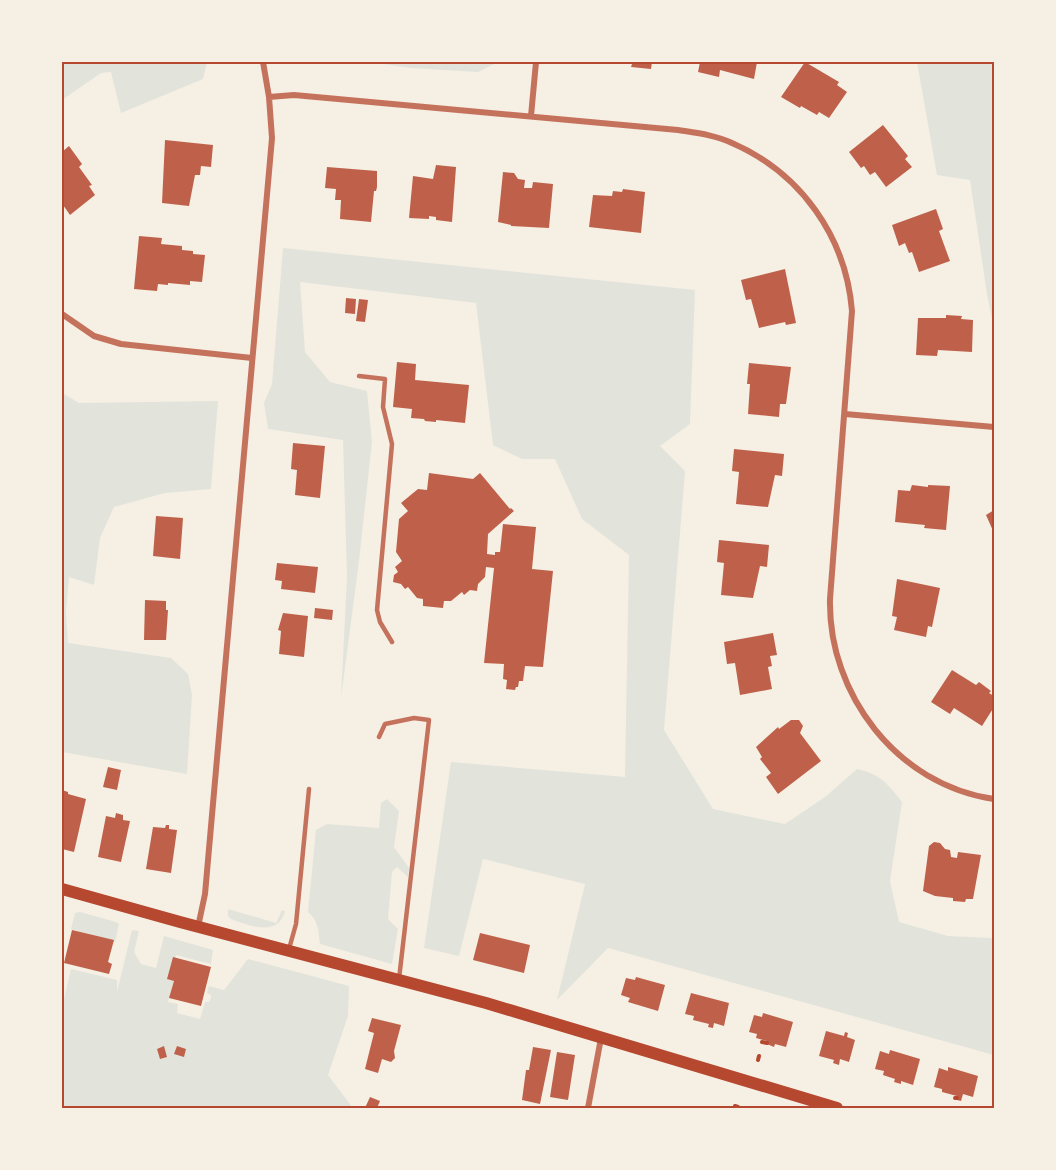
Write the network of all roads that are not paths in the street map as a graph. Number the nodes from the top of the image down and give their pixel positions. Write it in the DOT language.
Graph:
graph roads {
  1 [pos="263,62"];
  2 [pos="536,62"];
  3 [pos="269,97"];
  4 [pos="531,117"];
  5 [pos="62,314"];
  6 [pos="252,358"];
  7 [pos="359,376"];
  8 [pos="845,414"];
  9 [pos="994,427"];
  10 [pos="392,642"];
  11 [pos="379,737"];
  12 [pos="309,789"];
  13 [pos="994,799"];
  14 [pos="62,889"];
  15 [pos="198,927"];
  16 [pos="288,950"];
  17 [pos="399,979"];
  18 [pos="602,1037"];
  19 [pos="588,1108"];
  20 [pos="837,1108"];
  1 -- 3 [label="street"];
  2 -- 4 [label="street"];
  3 -- 4 [label="street"];
  3 -- 6 [label="street"];
  4 -- 8 [label="street"];
  5 -- 6 [label="street"];
  6 -- 15 [label="street"];
  7 -- 10 [label="lane"];
  8 -- 9 [label="street"];
  8 -- 13 [label="street"];
  11 -- 17 [label="lane"];
  12 -- 16 [label="lane"];
  14 -- 15 [label="main road"];
  15 -- 16 [label="main road"];
  16 -- 17 [label="main road"];
  17 -- 18 [label="main road"];
  18 -- 19 [label="street"];
  18 -- 20 [label="main road"];
}
